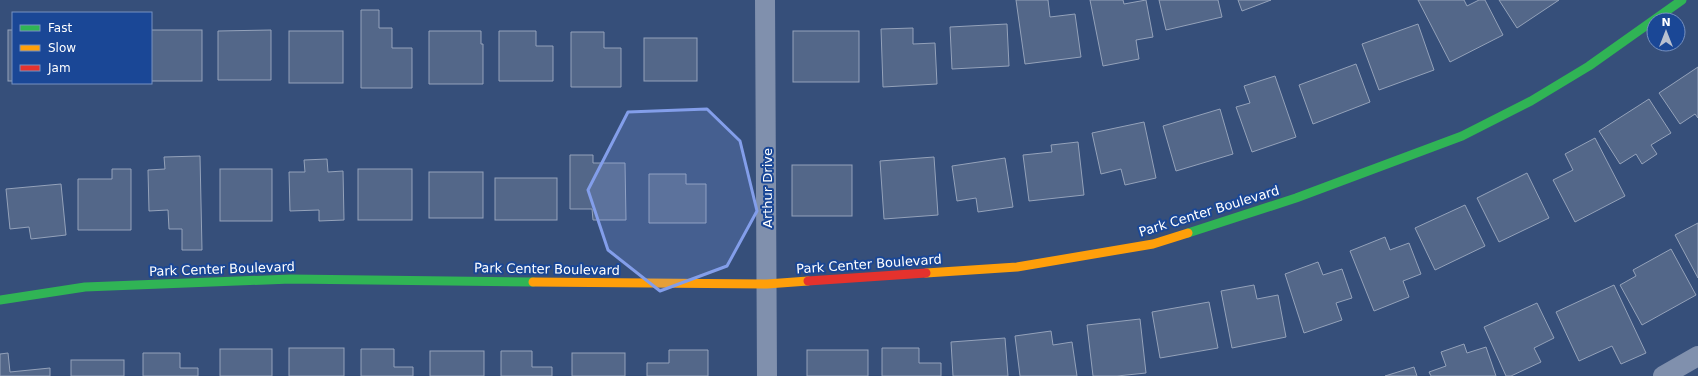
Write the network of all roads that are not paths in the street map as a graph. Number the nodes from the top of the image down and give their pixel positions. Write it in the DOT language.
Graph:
graph roads {
  1 [pos="765,0"];
  2 [pos="1682,0"];
  3 [pos="768,284"];
  4 [pos="0,300"];
  5 [pos="1698,356"];
  6 [pos="768,376"];
  7 [pos="1663,376"];
  1 -- 3 [label="street, Arthur Drive"];
  2 -- 3 [label="street, Park Center Boulevard"];
  3 -- 4 [label="street, Park Center Boulevard"];
  3 -- 6 [label="street, Arthur Drive"];
  5 -- 7 [label="street"];
}
